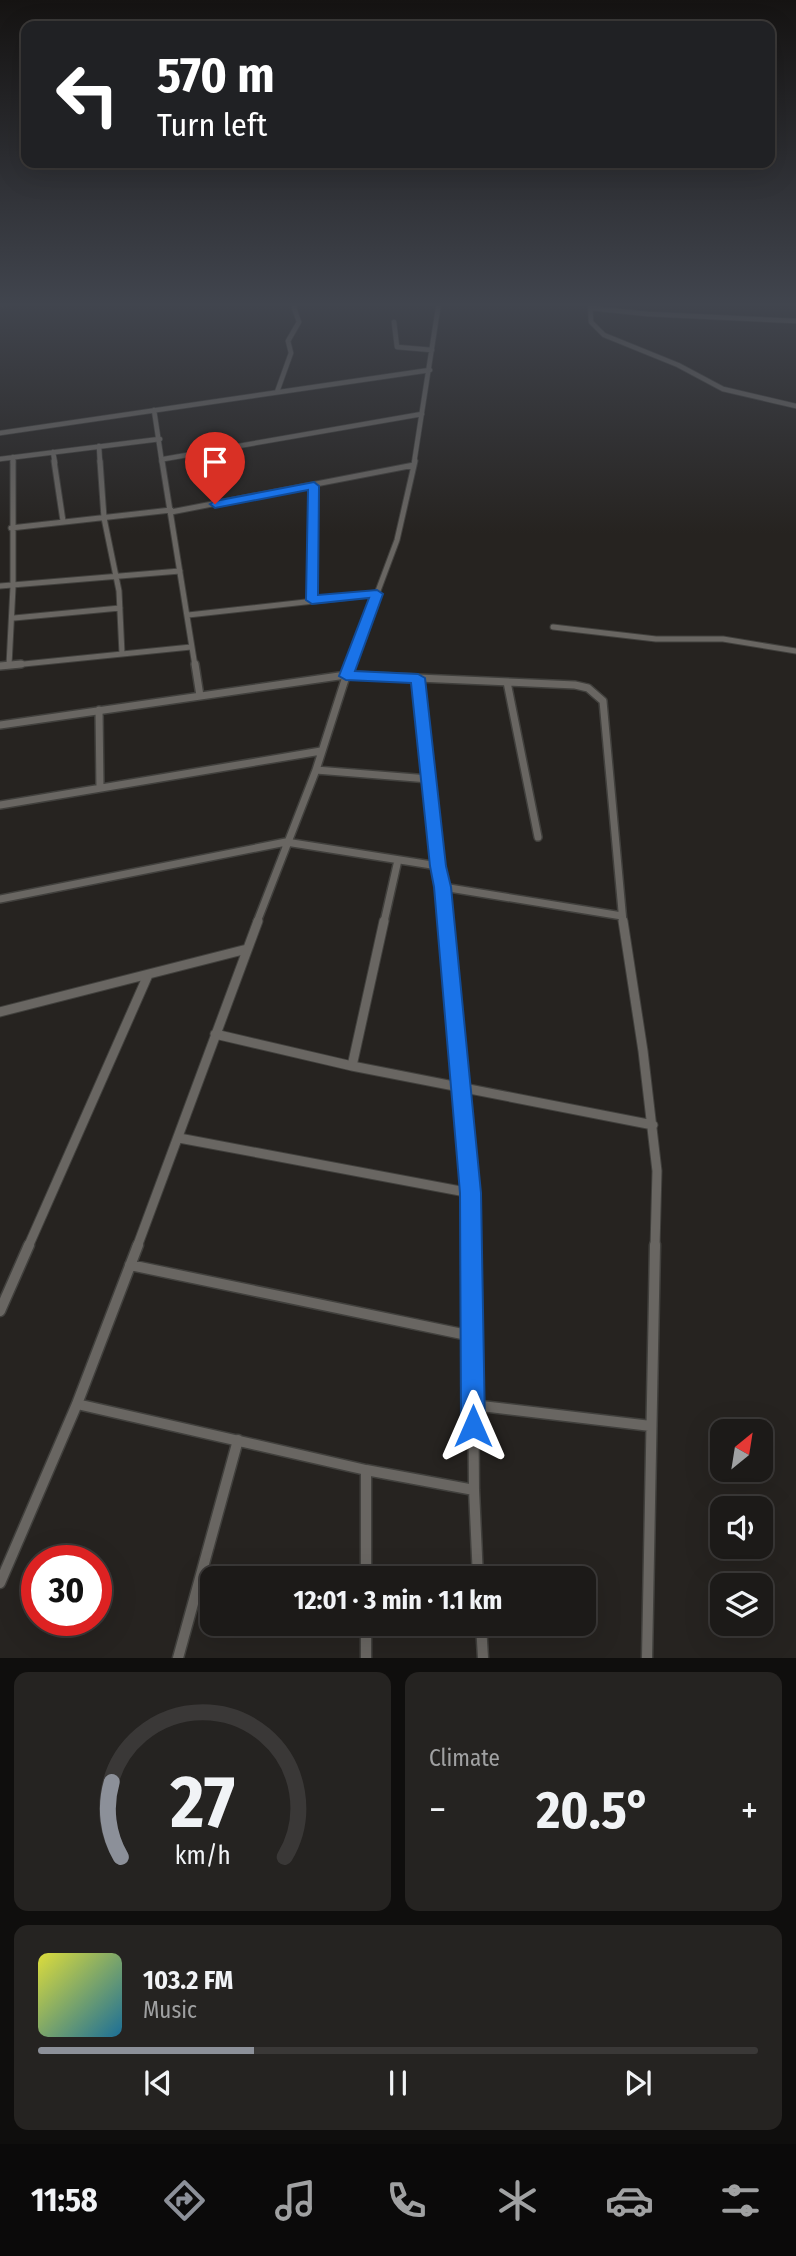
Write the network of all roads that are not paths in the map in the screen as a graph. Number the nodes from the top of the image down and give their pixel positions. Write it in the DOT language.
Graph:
graph roads {
  1 [pos="281,379"];
  2 [pos="365,379"];
  3 [pos="428,379"];
  4 [pos="705,379"];
  5 [pos="277,392"];
  6 [pos="796,406"];
  7 [pos="154,410"];
  8 [pos="422,414"];
  9 [pos="0,433"];
  10 [pos="160,439"];
  11 [pos="99,446"];
  12 [pos="53,452"];
  13 [pos="13,457"];
  14 [pos="0,459"];
  15 [pos="164,459"];
  16 [pos="414,465"];
  17 [pos="314,486"];
  18 [pos="171,511"];
  19 [pos="104,518"];
  20 [pos="63,521"];
  21 [pos="0,525"];
  22 [pos="11,526"];
  23 [pos="180,570"];
  24 [pos="115,576"];
  25 [pos="13,584"];
  26 [pos="0,586"];
  27 [pos="377,594"];
  28 [pos="312,600"];
  29 [pos="120,608"];
  30 [pos="188,615"];
  31 [pos="14,618"];
  32 [pos="553,627"];
  33 [pos="191,647"];
  34 [pos="796,651"];
  35 [pos="122,654"];
  36 [pos="9,665"];
  37 [pos="0,666"];
  38 [pos="346,676"];
  39 [pos="418,678"];
  40 [pos="507,682"];
  41 [pos="200,695"];
  42 [pos="99,710"];
  43 [pos="0,725"];
  44 [pos="321,751"];
  45 [pos="316,770"];
  46 [pos="429,779"];
  47 [pos="100,788"];
  48 [pos="0,805"];
  49 [pos="538,837"];
  50 [pos="286,842"];
  51 [pos="398,860"];
  52 [pos="438,866"];
  53 [pos="443,887"];
  54 [pos="0,899"];
  55 [pos="622,916"];
  56 [pos="247,949"];
  57 [pos="148,975"];
  58 [pos="0,1012"];
  59 [pos="215,1034"];
  60 [pos="352,1066"];
  61 [pos="460,1087"];
  62 [pos="653,1125"];
  63 [pos="179,1138"];
  64 [pos="471,1193"];
  65 [pos="130,1265"];
  66 [pos="0,1311"];
  67 [pos="472,1336"];
  68 [pos="77,1404"];
  69 [pos="473,1405"];
  70 [pos="651,1426"];
  71 [pos="238,1440"];
  72 [pos="366,1470"];
  73 [pos="474,1490"];
  74 [pos="366,1566"];
  75 [pos="477,1566"];
  76 [pos="0,1583"];
  77 [pos="366,1636"];
  78 [pos="482,1636"];
  79 [pos="178,1657"];
  80 [pos="366,1657"];
  81 [pos="483,1657"];
  82 [pos="647,1657"];
  1 -- 5 [label="street"];
  2 -- 5 [label="street"];
  3 -- 8 [label="street"];
  4 -- 6 [label="street"];
  5 -- 7 [label="street"];
  7 -- 9 [label="street"];
  7 -- 10 [label="street"];
  8 -- 15 [label="street"];
  8 -- 16 [label="street"];
  10 -- 11 [label="street"];
  10 -- 15 [label="street"];
  11 -- 12 [label="street"];
  11 -- 19 [label="street"];
  12 -- 13 [label="street"];
  12 -- 20 [label="street"];
  13 -- 14 [label="street"];
  13 -- 22 [label="street"];
  15 -- 18 [label="street"];
  16 -- 17 [label="street"];
  16 -- 27 [label="street"];
  17 -- 18 [label="street"];
  17 -- 28 [label="street"];
  18 -- 19 [label="street"];
  18 -- 23 [label="street"];
  19 -- 20 [label="street"];
  19 -- 24 [label="street"];
  20 -- 22 [label="street"];
  21 -- 22 [label="street"];
  22 -- 25 [label="street"];
  23 -- 24 [label="street"];
  23 -- 30 [label="street"];
  24 -- 25 [label="street"];
  24 -- 29 [label="street"];
  25 -- 26 [label="street"];
  25 -- 31 [label="street"];
  27 -- 28 [label="street"];
  27 -- 38 [label="street"];
  28 -- 30 [label="street"];
  29 -- 31 [label="street"];
  29 -- 35 [label="street"];
  30 -- 33 [label="street"];
  31 -- 36 [label="street"];
  32 -- 34 [label="street"];
  33 -- 35 [label="street"];
  33 -- 41 [label="street"];
  35 -- 36 [label="street"];
  36 -- 37 [label="street"];
  38 -- 39 [label="street"];
  38 -- 41 [label="street"];
  38 -- 44 [label="street"];
  39 -- 40 [label="street"];
  39 -- 46 [label="street"];
  40 -- 49 [label="street"];
  40 -- 55 [label="street"];
  41 -- 42 [label="street"];
  42 -- 43 [label="street"];
  42 -- 47 [label="street"];
  44 -- 45 [label="street"];
  44 -- 47 [label="street"];
  45 -- 46 [label="street"];
  45 -- 50 [label="street"];
  46 -- 52 [label="street"];
  47 -- 48 [label="street"];
  50 -- 51 [label="street"];
  50 -- 54 [label="street"];
  50 -- 56 [label="street"];
  51 -- 52 [label="street"];
  51 -- 60 [label="street"];
  52 -- 53 [label="street"];
  53 -- 55 [label="street"];
  53 -- 61 [label="street"];
  55 -- 62 [label="street"];
  56 -- 57 [label="street"];
  56 -- 59 [label="street"];
  57 -- 58 [label="street"];
  57 -- 66 [label="street"];
  59 -- 60 [label="street"];
  59 -- 63 [label="street"];
  60 -- 61 [label="street"];
  61 -- 62 [label="street"];
  61 -- 64 [label="street"];
  62 -- 70 [label="street"];
  63 -- 64 [label="street"];
  63 -- 65 [label="street"];
  64 -- 67 [label="street"];
  65 -- 67 [label="street"];
  65 -- 68 [label="street"];
  67 -- 69 [label="street"];
  68 -- 71 [label="street"];
  68 -- 76 [label="street"];
  69 -- 70 [label="street"];
  69 -- 73 [label="street"];
  70 -- 82 [label="street"];
  71 -- 72 [label="street"];
  71 -- 79 [label="street"];
  72 -- 73 [label="street"];
  72 -- 74 [label="street"];
  73 -- 75 [label="street"];
  77 -- 80 [label="street"];
  78 -- 81 [label="street"];
}
